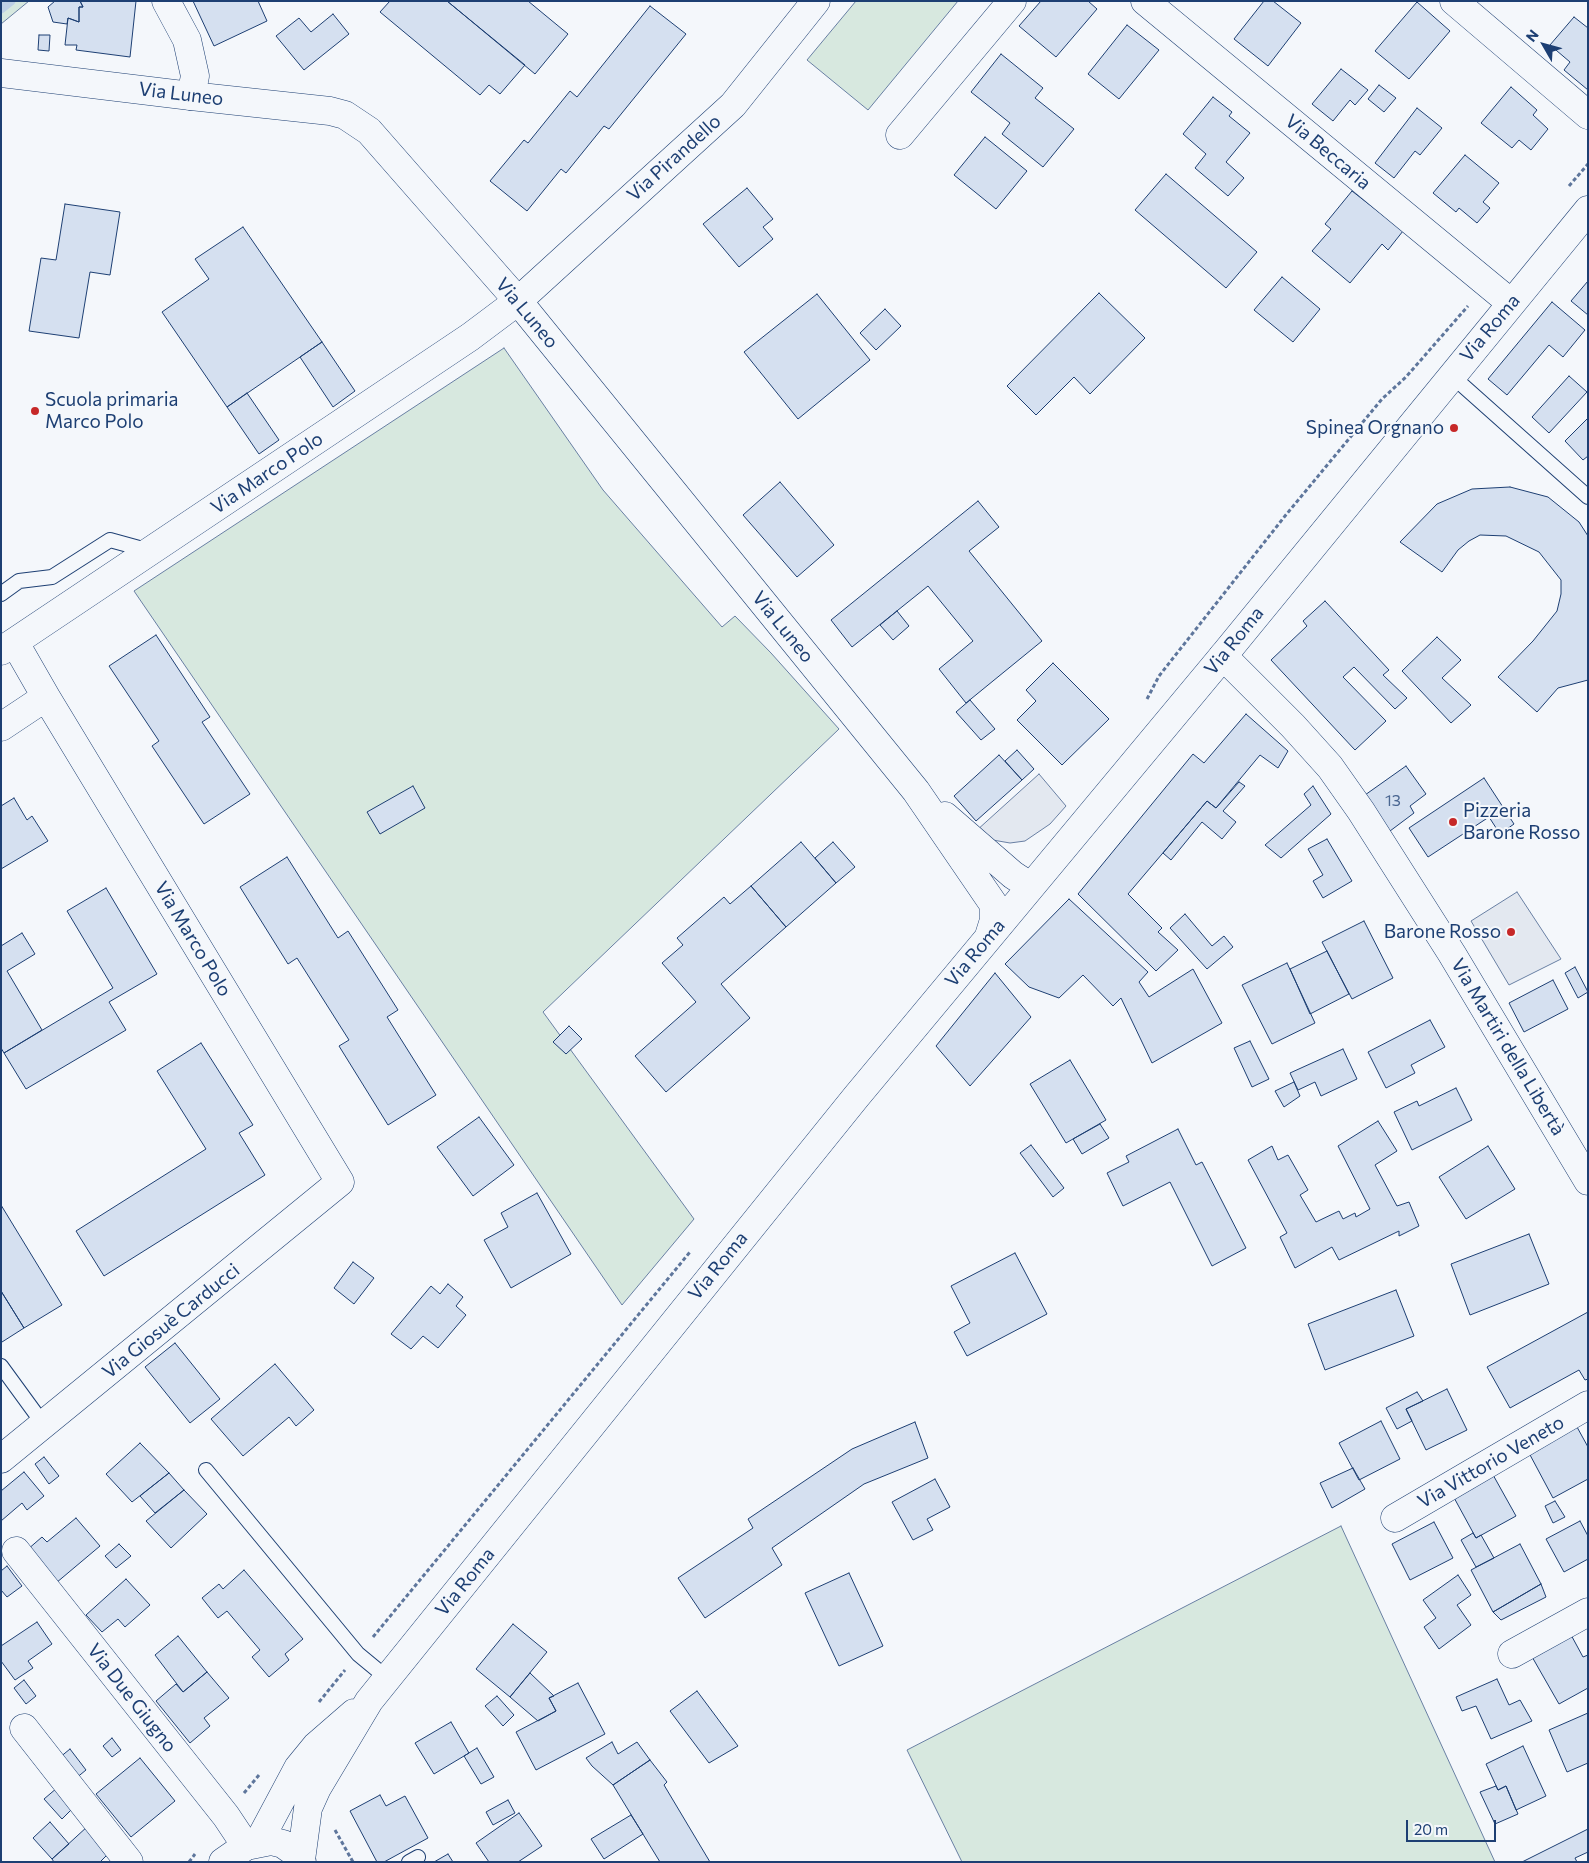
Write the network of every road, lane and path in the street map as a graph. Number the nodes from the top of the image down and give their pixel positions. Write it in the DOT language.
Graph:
graph roads {
  1 [pos="166,1"];
  2 [pos="816,1"];
  3 [pos="1012,1"];
  4 [pos="1145,1"];
  5 [pos="1454,1"];
  6 [pos="1,72"];
  7 [pos="191,96"];
  8 [pos="1588,115"];
  9 [pos="900,135"];
  10 [pos="1588,210"];
  11 [pos="518,301"];
  12 [pos="1511,303"];
  13 [pos="1470,304"];
  14 [pos="1451,375"];
  15 [pos="1588,497"];
  16 [pos="151,551"];
  17 [pos="1,594"];
  18 [pos="8,647"];
  19 [pos="1223,656"];
  20 [pos="46,697"];
  21 [pos="1145,701"];
  22 [pos="1,727"];
  23 [pos="916,791"];
  24 [pos="1030,886"];
  25 [pos="989,936"];
  26 [pos="1588,1181"];
  27 [pos="340,1182"];
  28 [pos="696,1246"];
  29 [pos="1,1366"];
  30 [pos="1588,1405"];
  31 [pos="44,1424"];
  32 [pos="1,1459"];
  33 [pos="206,1470"];
  34 [pos="1395,1518"];
  35 [pos="16,1551"];
  36 [pos="1588,1612"];
  37 [pos="358,1654"];
  38 [pos="1512,1654"];
  39 [pos="387,1678"];
  40 [pos="369,1701"];
  41 [pos="315,1707"];
  42 [pos="24,1728"];
  43 [pos="331,1824"];
  44 [pos="252,1844"];
  45 [pos="301,1861"];
  46 [pos="129,1862"];
  47 [pos="222,1862"];
  48 [pos="353,1862"];
  1 -- 7 [label="street"];
  2 -- 11 [label="street, Via Pirandello"];
  3 -- 9 [label="street"];
  4 -- 12 [label="street, Via Beccaria"];
  5 -- 8 [label="street"];
  6 -- 7 [label="street, Via Luneo"];
  7 -- 11 [label="street, Via Luneo"];
  10 -- 12 [label="street, Via Roma"];
  11 -- 16 [label="street, Via Marco Polo"];
  11 -- 23 [label="street, Via Luneo"];
  12 -- 14 [label="street, Via Roma"];
  13 -- 21 [label="path"];
  14 -- 15 [label="lane"];
  14 -- 19 [label="street, Via Roma"];
  16 -- 17 [label="lane"];
  16 -- 18 [label="street, Via Marco Polo"];
  18 -- 20 [label="street, Via Marco Polo"];
  19 -- 24 [label="street, Via Roma"];
  19 -- 26 [label="street, Via Martiri della Libertà"];
  20 -- 22 [label="street"];
  20 -- 27 [label="street, Via Marco Polo"];
  23 -- 24 [label="street, Via Luneo"];
  23 -- 25 [label="street, Via Luneo"];
  24 -- 25 [label="street, Via Roma"];
  25 -- 39 [label="street, Via Roma"];
  27 -- 31 [label="street, Via Giosuè Carducci"];
  28 -- 37 [label="path"];
  29 -- 31 [label="lane"];
  30 -- 34 [label="street, Via Vittorio Veneto"];
  31 -- 32 [label="street, Via Giosuè Carducci"];
  33 -- 37 [label="lane"];
  35 -- 44 [label="street, Via Due Giugno"];
  36 -- 38 [label="street"];
  37 -- 39 [label="lane"];
  37 -- 41 [label="path"];
  39 -- 40 [label="street, Via Roma"];
  40 -- 44 [label="street, Via Roma"];
  40 -- 45 [label="street, Via Roma"];
  42 -- 46 [label="street"];
  43 -- 48 [label="path"];
  44 -- 45 [label="street, Via Roma"];
  44 -- 47 [label="street, Via Roma"];
}
